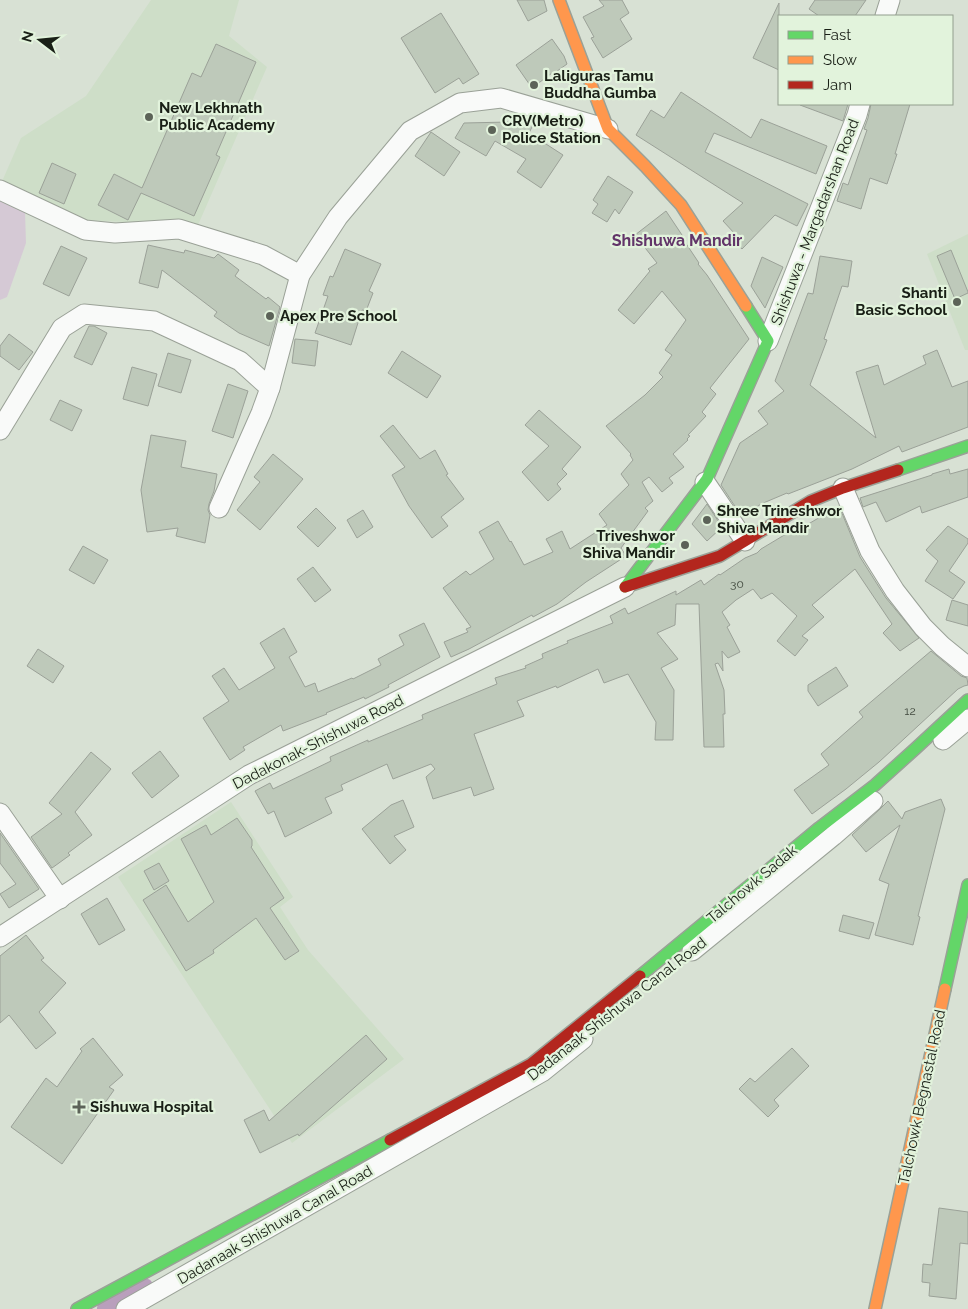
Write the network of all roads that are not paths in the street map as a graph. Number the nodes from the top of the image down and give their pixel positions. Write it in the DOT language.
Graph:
graph roads {
  1 [pos="559,0"];
  2 [pos="890,0"];
  3 [pos="885,15"];
  4 [pos="860,105"];
  5 [pos="608,129"];
  6 [pos="0,190"];
  7 [pos="300,275"];
  8 [pos="768,341"];
  9 [pos="270,388"];
  10 [pos="0,430"];
  11 [pos="968,446"];
  12 [pos="705,482"];
  13 [pos="843,488"];
  14 [pos="219,508"];
  15 [pos="745,541"];
  16 [pos="625,587"];
  17 [pos="968,667"];
  18 [pos="968,700"];
  19 [pos="968,718"];
  20 [pos="0,813"];
  21 [pos="968,885"];
  22 [pos="60,899"];
  23 [pos="0,938"];
  24 [pos="531,1064"];
  25 [pos="77,1309"];
  26 [pos="126,1309"];
  27 [pos="875,1309"];
  1 -- 5 [label="main road"];
  2 -- 3 [label="street"];
  4 -- 8 [label="street, Shishuwa - Margadarshan Road"];
  5 -- 7 [label="street"];
  5 -- 8 [label="main road"];
  6 -- 7 [label="street"];
  7 -- 9 [label="street"];
  8 -- 12 [label="main road"];
  9 -- 10 [label="street"];
  9 -- 14 [label="street"];
  11 -- 13 [label="main road"];
  12 -- 15 [label="street"];
  12 -- 16 [label="main road"];
  13 -- 15 [label="main road"];
  13 -- 17 [label="street"];
  15 -- 16 [label="main road"];
  16 -- 22 [label="street, Dadakonak-Shishuwa Road"];
  18 -- 24 [label="main road, Talchowk Sadak"];
  19 -- 26 [label="street, Dadanaak Shishuwa Canal Road"];
  20 -- 22 [label="street"];
  21 -- 27 [label="main road, Talchowk Begnastal Road"];
  22 -- 23 [label="street, Dadakonak-Shishuwa Road"];
  24 -- 25 [label="main road, Dadanaak Shishuwa Canal Road"];
}
